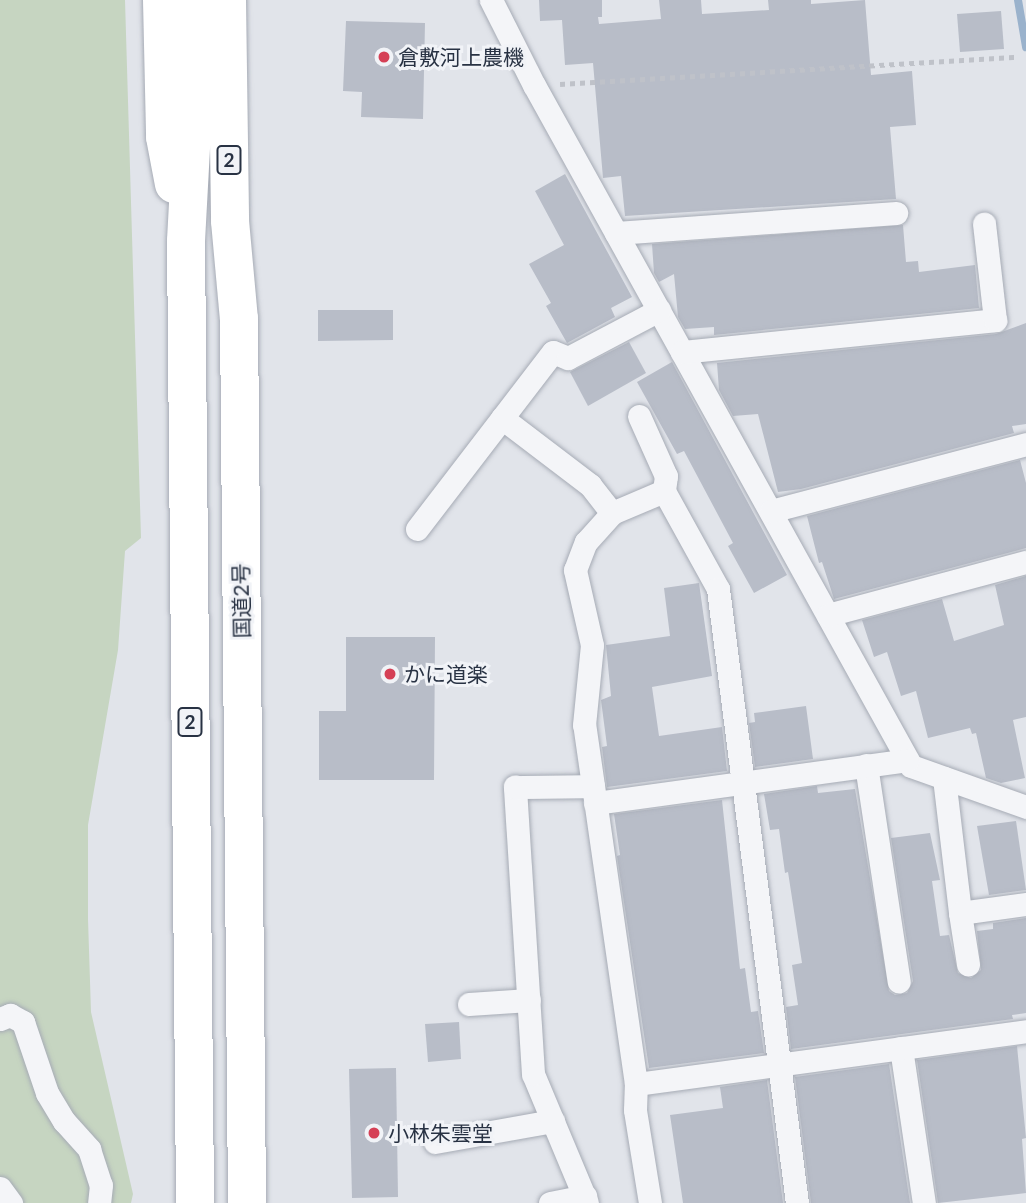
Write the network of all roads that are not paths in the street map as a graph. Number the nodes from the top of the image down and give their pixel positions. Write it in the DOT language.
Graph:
graph roads {
  1 [pos="162,0"];
  2 [pos="191,0"];
  3 [pos="227,0"];
  4 [pos="253,0"];
  5 [pos="491,0"];
  6 [pos="896,213"];
  7 [pos="984,224"];
  8 [pos="616,233"];
  9 [pos="186,241"];
  10 [pos="659,310"];
  11 [pos="239,319"];
  12 [pos="682,352"];
  13 [pos="639,416"];
  14 [pos="502,418"];
  15 [pos="1026,444"];
  16 [pos="664,491"];
  17 [pos="771,511"];
  18 [pos="612,513"];
  19 [pos="417,529"];
  20 [pos="1026,562"];
  21 [pos="828,615"];
  22 [pos="907,760"];
  23 [pos="866,765"];
  24 [pos="944,778"];
  25 [pos="742,782"];
  26 [pos="594,795"];
  27 [pos="1026,807"];
  28 [pos="1026,904"];
  29 [pos="960,913"];
  30 [pos="968,964"];
  31 [pos="899,982"];
  32 [pos="528,1000"];
  33 [pos="469,1004"];
  34 [pos="0,1018"];
  35 [pos="1026,1032"];
  36 [pos="901,1048"];
  37 [pos="779,1065"];
  38 [pos="636,1084"];
  39 [pos="553,1121"];
  40 [pos="435,1142"];
  41 [pos="0,1188"];
  42 [pos="586,1200"];
  43 [pos="11,1203"];
  44 [pos="99,1203"];
  45 [pos="195,1203"];
  46 [pos="247,1203"];
  47 [pos="550,1203"];
  48 [pos="650,1203"];
  49 [pos="797,1203"];
  50 [pos="924,1203"];
  1 -- 9 [label="highway"];
  2 -- 9 [label="highway, 2"];
  3 -- 11 [label="highway, 国道2号 / 2"];
  4 -- 11 [label="highway"];
  5 -- 8 [label="street"];
  6 -- 8 [label="street"];
  7 -- 12 [label="street"];
  8 -- 10 [label="street"];
  9 -- 45 [label="highway, 2"];
  10 -- 12 [label="street"];
  10 -- 14 [label="street"];
  11 -- 46 [label="highway, 国道2号 / 2"];
  12 -- 17 [label="street"];
  13 -- 16 [label="street"];
  14 -- 18 [label="street"];
  14 -- 19 [label="street"];
  15 -- 17 [label="street"];
  16 -- 18 [label="street"];
  16 -- 25 [label="street"];
  17 -- 21 [label="street"];
  18 -- 26 [label="street"];
  20 -- 21 [label="street"];
  21 -- 22 [label="street"];
  22 -- 23 [label="street"];
  22 -- 24 [label="street"];
  23 -- 25 [label="street"];
  23 -- 31 [label="street"];
  24 -- 27 [label="street"];
  24 -- 29 [label="street"];
  25 -- 26 [label="street"];
  25 -- 37 [label="street"];
  26 -- 32 [label="street"];
  26 -- 38 [label="street"];
  28 -- 29 [label="street"];
  29 -- 30 [label="street"];
  32 -- 33 [label="street"];
  32 -- 39 [label="street"];
  34 -- 44 [label="street"];
  35 -- 36 [label="street"];
  36 -- 37 [label="street"];
  36 -- 50 [label="street"];
  37 -- 38 [label="street"];
  37 -- 49 [label="street"];
  38 -- 48 [label="street"];
  39 -- 40 [label="street"];
  39 -- 42 [label="street"];
  41 -- 43 [label="street"];
  42 -- 47 [label="street"];
}
